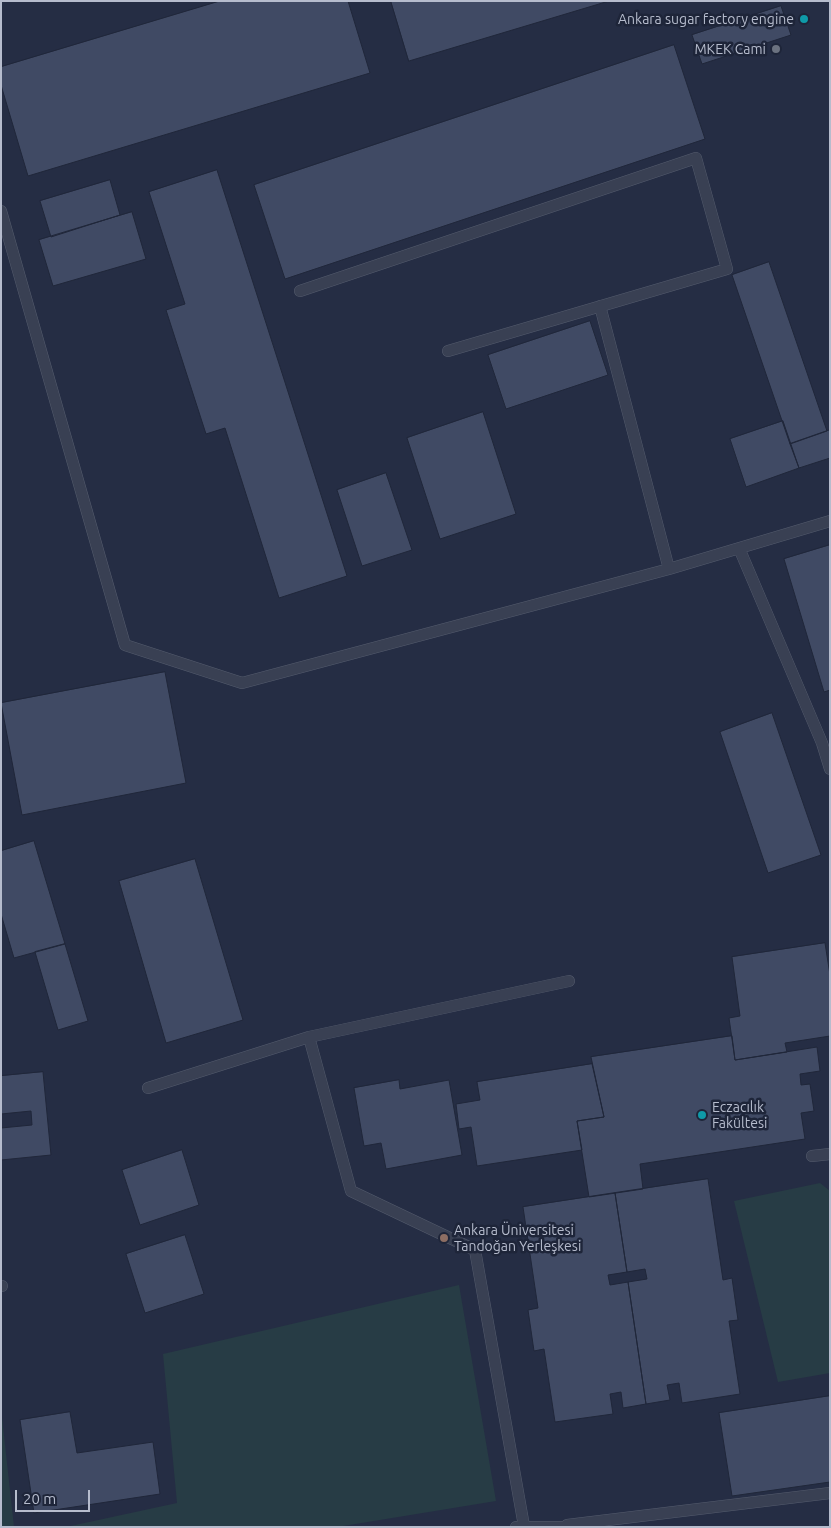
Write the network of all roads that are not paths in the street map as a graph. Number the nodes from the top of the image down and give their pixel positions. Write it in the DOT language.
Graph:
graph roads {
  1 [pos="1,211"];
  2 [pos="300,291"];
  3 [pos="600,306"];
  4 [pos="448,351"];
  5 [pos="830,521"];
  6 [pos="739,548"];
  7 [pos="669,569"];
  8 [pos="826,742"];
  9 [pos="830,769"];
  10 [pos="569,981"];
  11 [pos="309,1037"];
  12 [pos="148,1088"];
  13 [pos="830,1154"];
  14 [pos="812,1156"];
  15 [pos="830,1493"];
  16 [pos="520,1526"];
  17 [pos="567,1526"];
  1 -- 7 [label="lane"];
  2 -- 3 [label="lane"];
  3 -- 4 [label="lane"];
  3 -- 7 [label="lane"];
  5 -- 6 [label="lane"];
  6 -- 7 [label="lane"];
  6 -- 8 [label="lane"];
  8 -- 9 [label="lane"];
  10 -- 11 [label="lane"];
  11 -- 12 [label="lane"];
  11 -- 16 [label="lane"];
  13 -- 14 [label="lane"];
  15 -- 17 [label="lane"];
  16 -- 17 [label="lane"];
}
